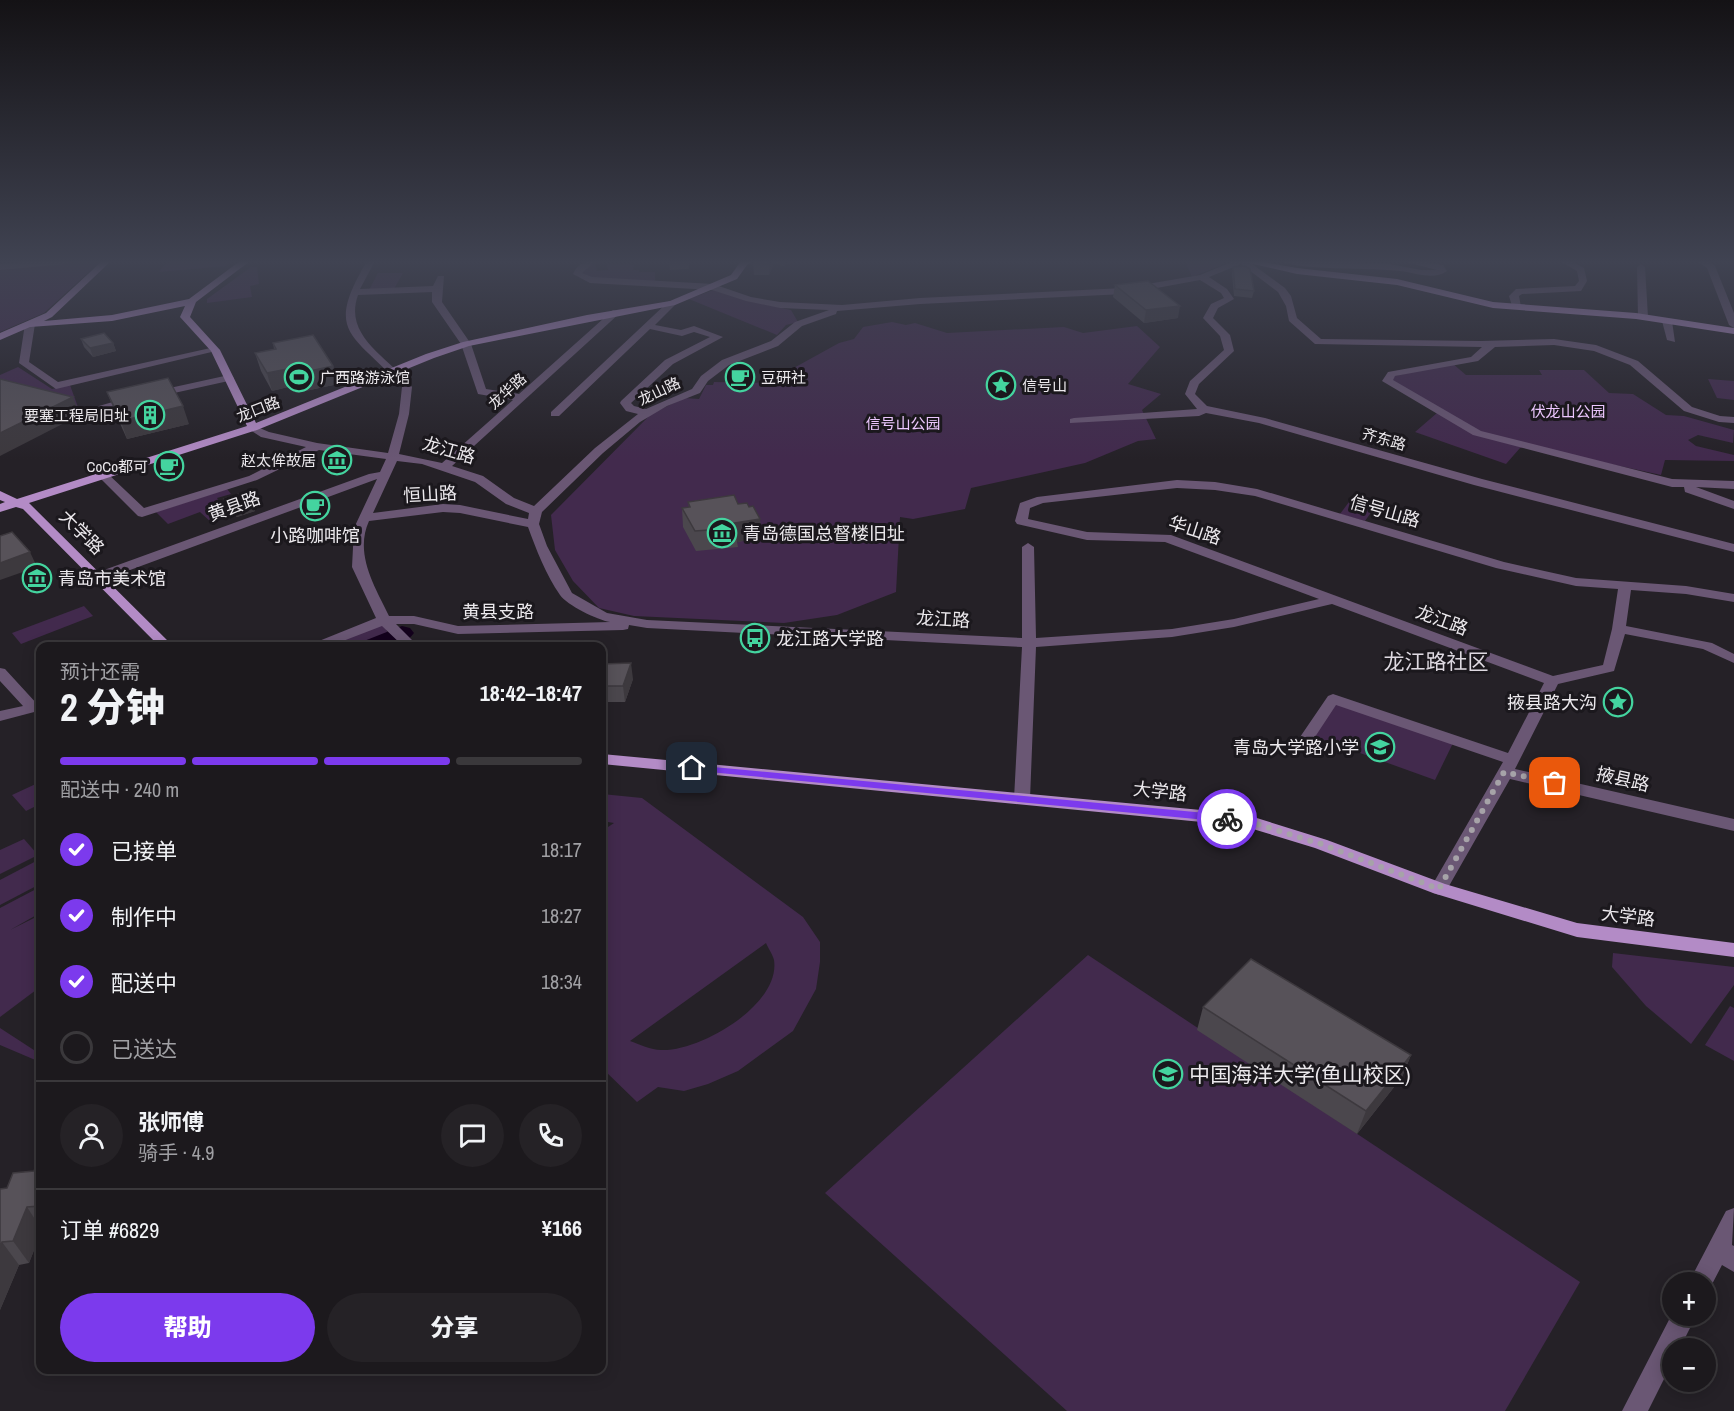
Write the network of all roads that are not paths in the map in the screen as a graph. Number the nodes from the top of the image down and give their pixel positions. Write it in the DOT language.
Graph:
graph roads {
  1 [pos="23,327"];
  2 [pos="30,327"];
  3 [pos="194,327"];
  4 [pos="351,327"];
  5 [pos="454,327"];
  6 [pos="546,327"];
  7 [pos="599,327"];
  8 [pos="647,327"];
  9 [pos="652,327"];
  10 [pos="793,327"];
  11 [pos="1217,327"];
  12 [pos="1301,327"];
  13 [pos="1668,327"];
  14 [pos="1706,327"];
  15 [pos="1734,331"];
  16 [pos="0,337"];
  17 [pos="1671,340"];
  18 [pos="466,344"];
  19 [pos="1493,344"];
  20 [pos="215,350"];
  21 [pos="395,371"];
  22 [pos="229,378"];
  23 [pos="522,398"];
  24 [pos="97,408"];
  25 [pos="1204,409"];
  26 [pos="645,412"];
  27 [pos="555,414"];
  28 [pos="1734,420"];
  29 [pos="1074,421"];
  30 [pos="253,428"];
  31 [pos="317,446"];
  32 [pos="393,458"];
  33 [pos="445,467"];
  34 [pos="103,475"];
  35 [pos="385,475"];
  36 [pos="1672,483"];
  37 [pos="1734,486"];
  38 [pos="0,495"];
  39 [pos="0,500"];
  40 [pos="16,503"];
  41 [pos="1734,505"];
  42 [pos="1024,506"];
  43 [pos="0,508"];
  44 [pos="364,518"];
  45 [pos="534,518"];
  46 [pos="1028,547"];
  47 [pos="1734,548"];
  48 [pos="98,577"];
  49 [pos="1625,585"];
  50 [pos="1734,598"];
  51 [pos="1331,600"];
  52 [pos="385,620"];
  53 [pos="646,624"];
  54 [pos="1619,629"];
  55 [pos="162,642"];
  56 [pos="329,642"];
  57 [pos="407,642"];
  58 [pos="1029,643"];
  59 [pos="1734,660"];
  60 [pos="0,672"];
  61 [pos="1552,681"];
  62 [pos="0,716"];
  63 [pos="1305,740"];
  64 [pos="606,759"];
  65 [pos="1508,766"];
  66 [pos="1022,799"];
  67 [pos="1734,824"];
  68 [pos="1439,889"];
  69 [pos="1734,950"];
  70 [pos="1734,1218"];
  71 [pos="1727,1254"];
  72 [pos="1710,1272"];
  73 [pos="1679,1326"];
  74 [pos="1635,1411"];
  1 -- 16 [label="main road"];
  2 -- 20 [label="street"];
  3 -- 20 [label="main road"];
  4 -- 21 [label="street"];
  5 -- 18 [label="street"];
  6 -- 18 [label="main road, 龙口路"];
  7 -- 23 [label="street, 龙华路"];
  8 -- 27 [label="street"];
  9 -- 26 [label="street"];
  10 -- 26 [label="street, 龙山路"];
  11 -- 25 [label="street"];
  12 -- 19 [label="street"];
  13 -- 17 [label="street"];
  14 -- 15 [label="main road"];
  18 -- 21 [label="main road, 龙口路"];
  18 -- 23 [label="street"];
  19 -- 28 [label="street"];
  19 -- 36 [label="street"];
  20 -- 22 [label="main road"];
  21 -- 30 [label="main road, 龙口路"];
  21 -- 32 [label="street"];
  22 -- 24 [label="street"];
  22 -- 30 [label="main road"];
  23 -- 33 [label="street, 龙华路"];
  25 -- 29 [label="street"];
  25 -- 47 [label="street, 齐东路"];
  26 -- 45 [label="street, 龙山路"];
  30 -- 31 [label="street, 龙江路"];
  30 -- 34 [label="main road, 龙口路"];
  31 -- 32 [label="street, 龙江路"];
  31 -- 34 [label="street"];
  32 -- 33 [label="street, 龙江路"];
  32 -- 35 [label="street"];
  33 -- 45 [label="street, 龙江路"];
  34 -- 40 [label="main road, 龙口路"];
  35 -- 44 [label="street"];
  35 -- 48 [label="street, 黄县路"];
  36 -- 37 [label="street"];
  36 -- 41 [label="street"];
  38 -- 40 [label="main road, 大学路"];
  39 -- 40 [label="main road, 大学路"];
  40 -- 43 [label="main road, 龙口路"];
  40 -- 48 [label="main road, 大学路"];
  42 -- 49 [label="street, 信号山路"];
  42 -- 51 [label="street, 华山路"];
  44 -- 45 [label="street, 恒山路"];
  44 -- 52 [label="street"];
  45 -- 53 [label="street, 龙江路"];
  46 -- 58 [label="street"];
  48 -- 55 [label="main road, 大学路"];
  49 -- 50 [label="street, 信号山路"];
  49 -- 54 [label="street"];
  51 -- 58 [label="street, 龙江路"];
  51 -- 61 [label="street, 龙江路"];
  52 -- 53 [label="street, 黄县支路"];
  52 -- 56 [label="street, 黄县支路"];
  52 -- 57 [label="street"];
  53 -- 58 [label="street, 龙江路"];
  54 -- 59 [label="street"];
  54 -- 61 [label="street"];
  58 -- 66 [label="street"];
  60 -- 62 [label="street"];
  61 -- 65 [label="street"];
  63 -- 65 [label="street, 掖县路"];
  64 -- 66 [label="main road, 大学路"];
  65 -- 67 [label="street, 掖县路"];
  65 -- 68 [label="street"];
  66 -- 68 [label="main road, 大学路"];
  68 -- 69 [label="main road, 大学路"];
  70 -- 71 [label="street"];
  71 -- 72 [label="street"];
  73 -- 74 [label="street"];
}
